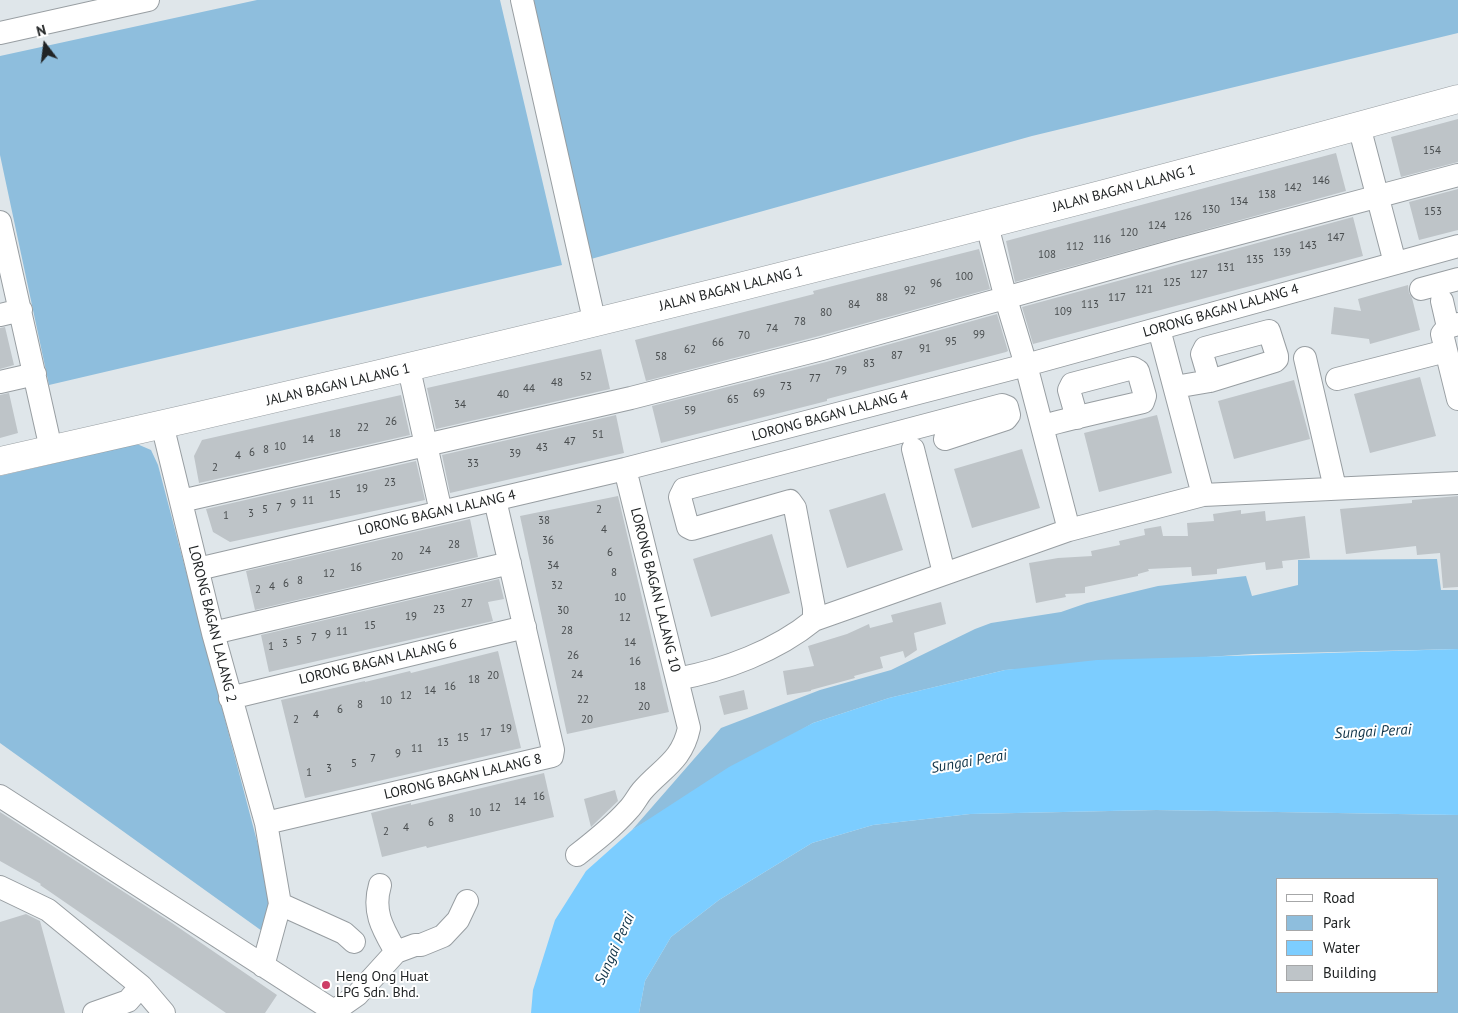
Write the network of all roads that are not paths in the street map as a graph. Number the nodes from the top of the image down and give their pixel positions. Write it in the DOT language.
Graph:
graph roads {
  1 [pos="148,0"];
  2 [pos="522,0"];
  3 [pos="0,33"];
  4 [pos="1458,99"];
  5 [pos="1359,126"];
  6 [pos="1458,175"];
  7 [pos="1377,197"];
  8 [pos="987,225"];
  9 [pos="2,236"];
  10 [pos="1458,246"];
  11 [pos="1395,263"];
  12 [pos="1421,289"];
  13 [pos="1453,290"];
  14 [pos="1006,299"];
  15 [pos="10,313"];
  16 [pos="595,324"];
  17 [pos="1453,326"];
  18 [pos="1159,329"];
  19 [pos="1446,350"];
  20 [pos="1305,358"];
  21 [pos="1026,365"];
  22 [pos="409,368"];
  23 [pos="35,374"];
  24 [pos="1337,379"];
  25 [pos="1210,381"];
  26 [pos="0,382"];
  27 [pos="1175,387"];
  28 [pos="1458,399"];
  29 [pos="1076,418"];
  30 [pos="162,424"];
  31 [pos="1042,426"];
  32 [pos="945,439"];
  33 [pos="426,444"];
  34 [pos="51,449"];
  35 [pos="913,449"];
  36 [pos="0,461"];
  37 [pos="625,469"];
  38 [pos="1458,483"];
  39 [pos="1335,488"];
  40 [pos="1203,495"];
  41 [pos="495,500"];
  42 [pos="180,501"];
  43 [pos="441,512"];
  44 [pos="1069,530"];
  45 [pos="510,564"];
  46 [pos="198,569"];
  47 [pos="944,573"];
  48 [pos="814,620"];
  49 [pos="525,627"];
  50 [pos="213,633"];
  51 [pos="677,679"];
  52 [pos="230,698"];
  53 [pos="0,796"];
  54 [pos="266,823"];
  55 [pos="577,855"];
  56 [pos="380,885"];
  57 [pos="0,887"];
  58 [pos="467,901"];
  59 [pos="280,904"];
  60 [pos="354,942"];
  61 [pos="396,952"];
  62 [pos="264,966"];
  63 [pos="141,986"];
  64 [pos="335,1012"];
  65 [pos="94,1013"];
  66 [pos="164,1013"];
  1 -- 3 [label="street"];
  2 -- 16 [label="street"];
  4 -- 5 [label="main road, JALAN BAGAN LALANG 1"];
  5 -- 7 [label="street"];
  5 -- 8 [label="main road, JALAN BAGAN LALANG 1"];
  6 -- 7 [label="street"];
  7 -- 11 [label="street"];
  7 -- 14 [label="street"];
  8 -- 14 [label="street"];
  8 -- 16 [label="main road, JALAN BAGAN LALANG 1"];
  9 -- 15 [label="street"];
  10 -- 11 [label="street, LORONG BAGAN LALANG 4"];
  11 -- 18 [label="street, LORONG BAGAN LALANG 4"];
  12 -- 13 [label="street"];
  13 -- 17 [label="street"];
  14 -- 21 [label="street"];
  14 -- 33 [label="street"];
  15 -- 23 [label="street"];
  16 -- 22 [label="main road, JALAN BAGAN LALANG 1"];
  17 -- 19 [label="street"];
  18 -- 21 [label="street, LORONG BAGAN LALANG 4"];
  18 -- 27 [label="street"];
  19 -- 24 [label="street"];
  19 -- 28 [label="street"];
  20 -- 39 [label="street"];
  21 -- 31 [label="street"];
  21 -- 37 [label="street, LORONG BAGAN LALANG 4"];
  22 -- 30 [label="main road, JALAN BAGAN LALANG 1"];
  22 -- 33 [label="street"];
  23 -- 26 [label="street"];
  23 -- 34 [label="street"];
  25 -- 27 [label="street"];
  27 -- 40 [label="street"];
  29 -- 31 [label="street"];
  30 -- 34 [label="main road, JALAN BAGAN LALANG 1"];
  30 -- 42 [label="street, LORONG BAGAN LALANG 2"];
  31 -- 44 [label="street"];
  32 -- 48 [label="street"];
  33 -- 42 [label="street"];
  33 -- 43 [label="street"];
  34 -- 36 [label="main road, JALAN BAGAN LALANG 1"];
  35 -- 47 [label="street"];
  37 -- 41 [label="street, LORONG BAGAN LALANG 4"];
  37 -- 51 [label="street, LORONG BAGAN LALANG 10"];
  38 -- 39 [label="street"];
  39 -- 40 [label="street"];
  40 -- 44 [label="street"];
  41 -- 43 [label="street, LORONG BAGAN LALANG 4"];
  41 -- 45 [label="street, LORONG BAGAN LALANG 8"];
  42 -- 46 [label="street, LORONG BAGAN LALANG 2"];
  43 -- 46 [label="street, LORONG BAGAN LALANG 4"];
  44 -- 47 [label="street"];
  45 -- 49 [label="street, LORONG BAGAN LALANG 8"];
  45 -- 50 [label="street"];
  46 -- 50 [label="street, LORONG BAGAN LALANG 2"];
  47 -- 48 [label="street"];
  48 -- 51 [label="street"];
  49 -- 52 [label="street, LORONG BAGAN LALANG 6"];
  49 -- 54 [label="street, LORONG BAGAN LALANG 8"];
  50 -- 52 [label="street, LORONG BAGAN LALANG 2"];
  51 -- 55 [label="street, LORONG BAGAN LALANG 10"];
  52 -- 54 [label="street, LORONG BAGAN LALANG 2"];
  53 -- 62 [label="street"];
  54 -- 59 [label="street, LORONG BAGAN LALANG 2"];
  56 -- 61 [label="street"];
  57 -- 63 [label="street"];
  58 -- 61 [label="street"];
  59 -- 60 [label="street"];
  59 -- 62 [label="street"];
  61 -- 64 [label="street"];
  62 -- 64 [label="street"];
  63 -- 65 [label="street"];
  63 -- 66 [label="street"];
}
